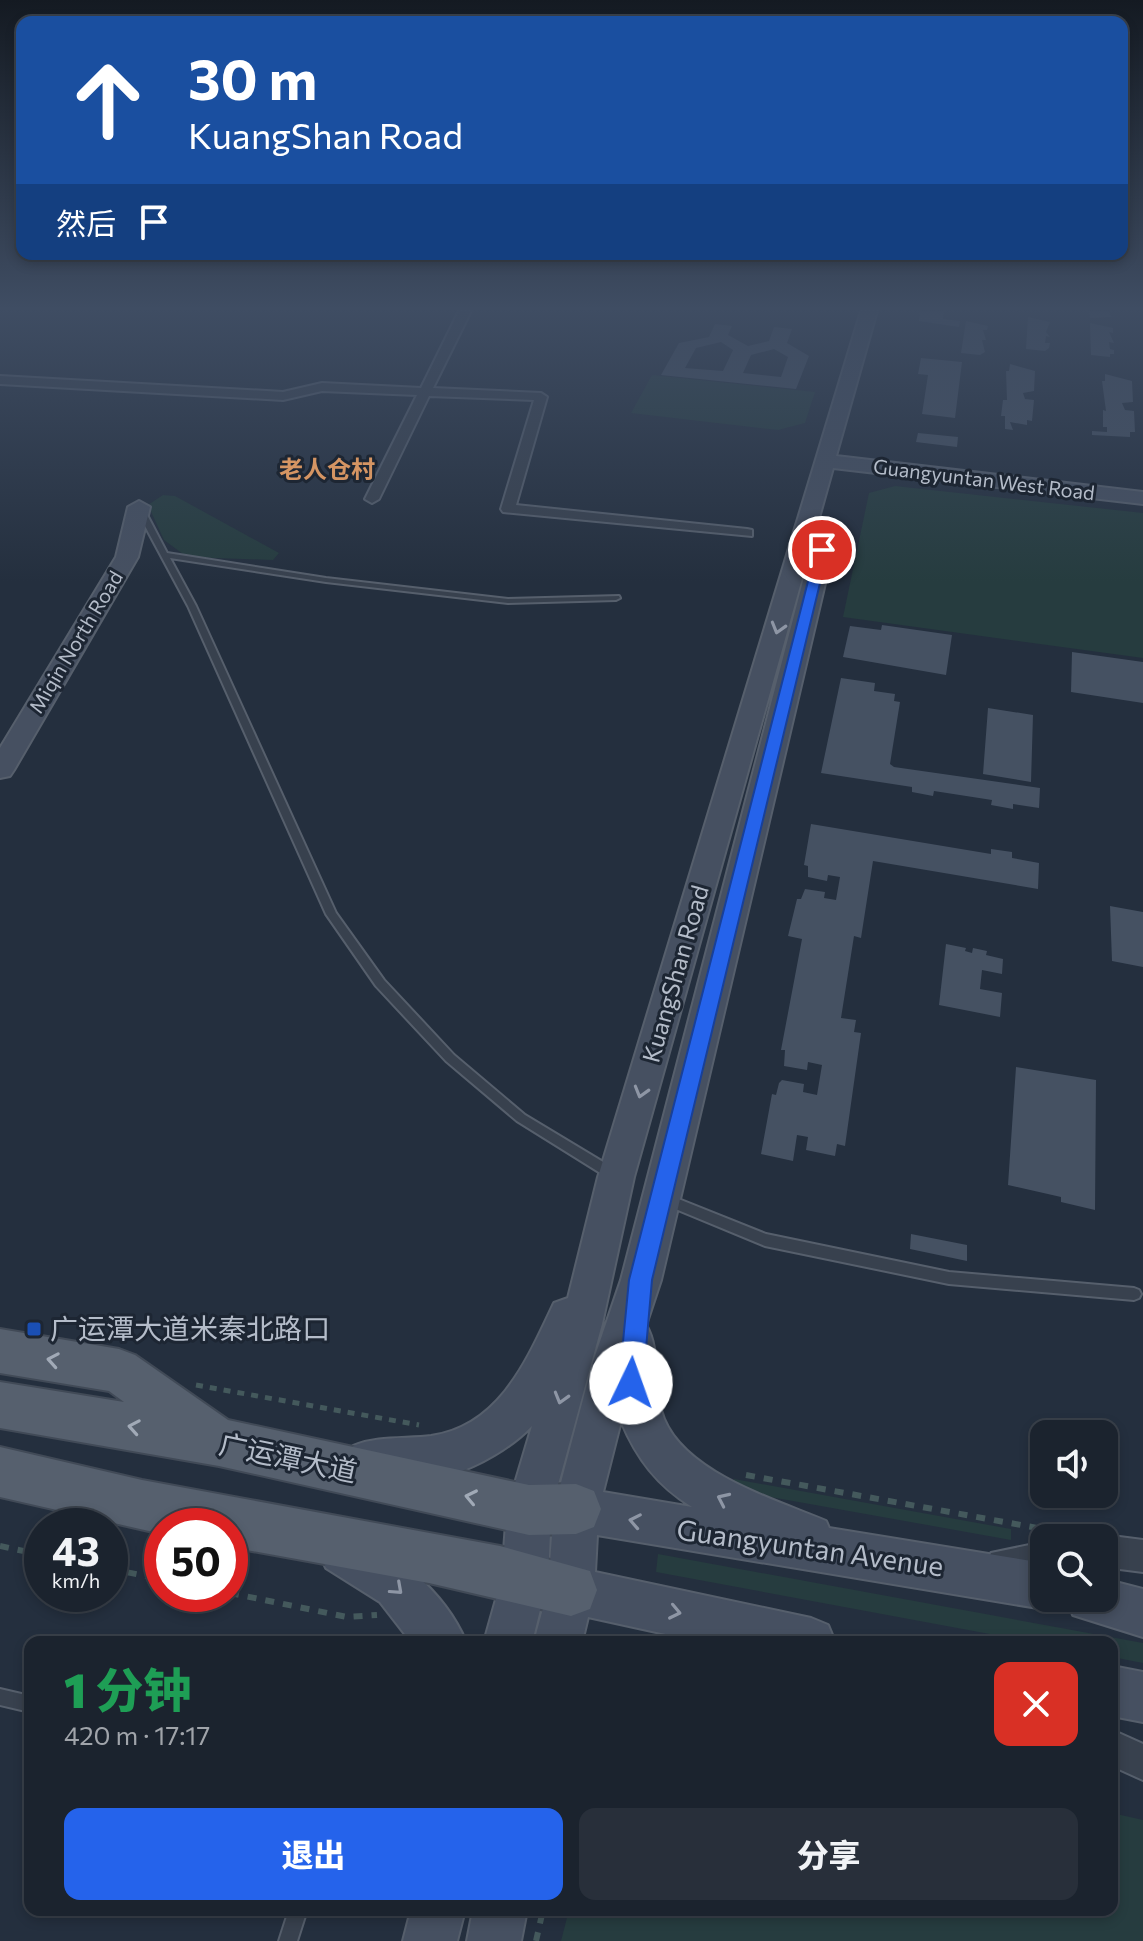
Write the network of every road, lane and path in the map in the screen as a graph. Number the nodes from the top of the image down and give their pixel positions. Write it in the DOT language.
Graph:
graph roads {
  1 [pos="418,402"];
  2 [pos="540,402"];
  3 [pos="848,402"];
  4 [pos="853,402"];
  5 [pos="836,455"];
  6 [pos="1143,486"];
  7 [pos="1143,498"];
  8 [pos="372,499"];
  9 [pos="139,507"];
  10 [pos="747,533"];
  11 [pos="164,555"];
  12 [pos="616,598"];
  13 [pos="0,770"];
  14 [pos="616,1177"];
  15 [pos="662,1197"];
  16 [pos="597,1250"];
  17 [pos="641,1280"];
  18 [pos="1134,1294"];
  19 [pos="0,1351"];
  20 [pos="181,1382"];
  21 [pos="0,1405"];
  22 [pos="219,1442"];
  23 [pos="468,1449"];
  24 [pos="293,1459"];
  25 [pos="0,1472"];
  26 [pos="737,1474"];
  27 [pos="553,1510"];
  28 [pos="1030,1527"];
  29 [pos="307,1535"];
  30 [pos="0,1546"];
  31 [pos="24,1551"];
  32 [pos="846,1552"];
  33 [pos="1118,1553"];
  34 [pos="1143,1556"];
  35 [pos="1030,1560"];
  36 [pos="957,1570"];
  37 [pos="1030,1583"];
  38 [pos="548,1584"];
  39 [pos="248,1597"];
  40 [pos="1118,1606"];
  41 [pos="1143,1613"];
  42 [pos="432,1628"];
  43 [pos="512,1636"];
  44 [pos="557,1636"];
  45 [pos="784,1636"];
  46 [pos="1118,1692"];
  47 [pos="0,1697"];
  48 [pos="1143,1697"];
  49 [pos="24,1703"];
  50 [pos="1118,1750"];
  51 [pos="1143,1763"];
  52 [pos="296,1916"];
  53 [pos="436,1916"];
  54 [pos="530,1916"];
  55 [pos="506,1927"];
  56 [pos="288,1941"];
  57 [pos="430,1941"];
  1 -- 8 [label="street"];
  2 -- 10 [label="street"];
  3 -- 5 [label="main road, KuangShan Road"];
  4 -- 5 [label="main road, KuangShan Road"];
  5 -- 6 [label="main road, Guangyuntan West Road"];
  5 -- 7 [label="main road, Guangyuntan West Road"];
  5 -- 14 [label="main road, KuangShan Road, one-way"];
  5 -- 15 [label="main road, KuangShan Road"];
  9 -- 11 [label="lane"];
  9 -- 13 [label="main road, Miqin North Road"];
  11 -- 12 [label="lane"];
  11 -- 14 [label="lane"];
  14 -- 16 [label="main road, KuangShan Road"];
  15 -- 17 [label="main road, KuangShan Road"];
  15 -- 18 [label="lane"];
  16 -- 23 [label="main road"];
  16 -- 27 [label="main road, KuangShan Road, one-way"];
  17 -- 27 [label="main road, KuangShan Road"];
  32 -- 17 [label="main road, one-way"];
  22 -- 19 [label="main road, one-way"];
  20 -- 23 [label="path"];
  22 -- 21 [label="main road, 广运潭大道, one-way"];
  22 -- 24 [label="main road, 广运潭大道"];
  23 -- 24 [label="main road"];
  27 -- 24 [label="main road, 广运潭大道, one-way"];
  25 -- 29 [label="main road"];
  26 -- 28 [label="path"];
  32 -- 27 [label="main road, Guangyuntan Avenue, one-way"];
  27 -- 38 [label="main road, KuangShan Road"];
  27 -- 38 [label="main road, KuangShan Road"];
  29 -- 38 [label="main road"];
  29 -- 42 [label="main road, one-way"];
  30 -- 31 [label="path"];
  32 -- 36 [label="main road, Guangyuntan Avenue"];
  33 -- 34 [label="street"];
  35 -- 36 [label="street"];
  36 -- 37 [label="main road, Guangyuntan Avenue"];
  38 -- 43 [label="main road, KuangShan Road"];
  38 -- 44 [label="main road, KuangShan Road"];
  38 -- 45 [label="main road, one-way"];
  39 -- 42 [label="path"];
  40 -- 41 [label="main road"];
  46 -- 48 [label="main road"];
  47 -- 49 [label="lane"];
  50 -- 51 [label="street"];
  52 -- 56 [label="lane"];
  53 -- 57 [label="main road"];
  54 -- 55 [label="path"];
}
